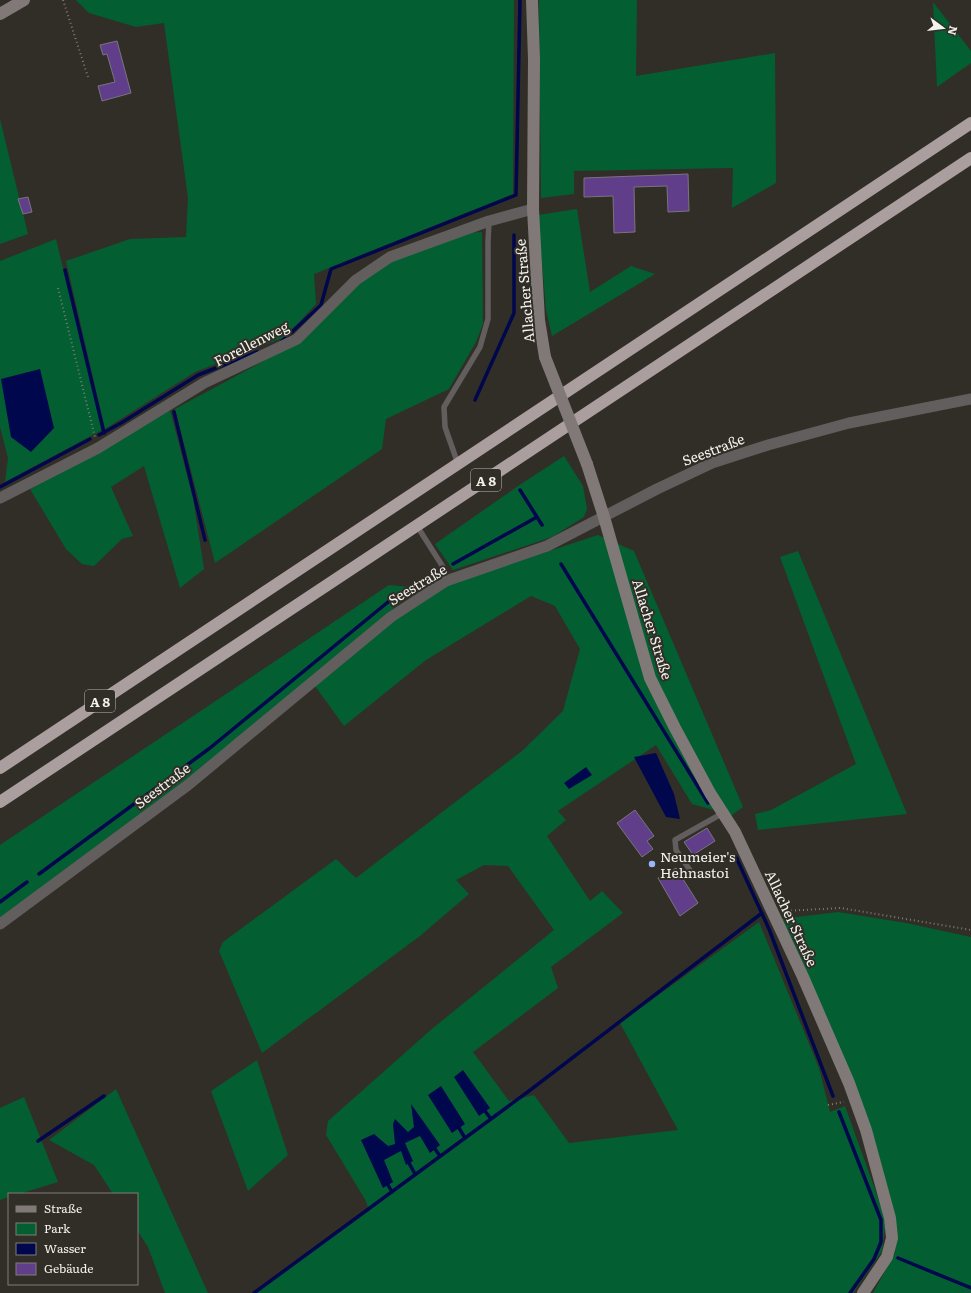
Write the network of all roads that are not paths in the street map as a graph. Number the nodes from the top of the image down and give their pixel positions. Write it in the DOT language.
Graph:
graph roads {
  1 [pos="24,0"];
  2 [pos="532,0"];
  3 [pos="0,14"];
  4 [pos="971,123"];
  5 [pos="971,158"];
  6 [pos="533,210"];
  7 [pos="490,222"];
  8 [pos="971,399"];
  9 [pos="458,464"];
  10 [pos="0,498"];
  11 [pos="604,517"];
  12 [pos="417,526"];
  13 [pos="446,581"];
  14 [pos="0,768"];
  15 [pos="0,802"];
  16 [pos="723,813"];
  17 [pos="694,876"];
  18 [pos="0,924"];
  19 [pos="863,1293"];
  1 -- 3 [label="street"];
  2 -- 6 [label="street, Allacher Straße"];
  4 -- 9 [label="highway, A 8"];
  5 -- 12 [label="highway, A 8"];
  6 -- 7 [label="street, Forellenweg"];
  6 -- 11 [label="street, Allacher Straße, bridge"];
  7 -- 9 [label="lane"];
  7 -- 10 [label="street, Forellenweg"];
  8 -- 11 [label="street, Seestraße"];
  9 -- 14 [label="highway, A 8"];
  11 -- 13 [label="street, Seestraße"];
  11 -- 16 [label="street, Allacher Straße"];
  12 -- 13 [label="lane"];
  12 -- 15 [label="highway, A 8"];
  13 -- 18 [label="street, Seestraße"];
  16 -- 17 [label="lane"];
  16 -- 19 [label="street, Allacher Straße"];
}
